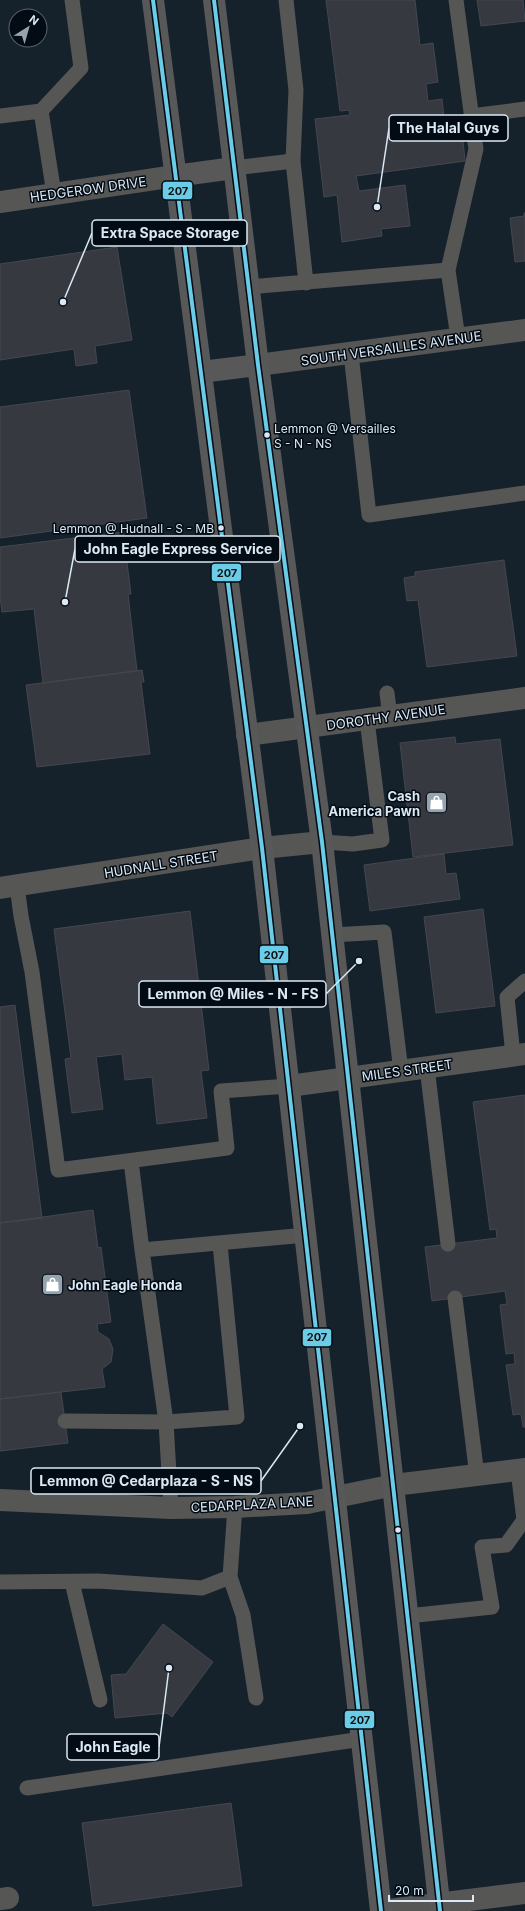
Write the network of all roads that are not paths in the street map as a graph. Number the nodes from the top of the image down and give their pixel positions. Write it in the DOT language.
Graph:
graph roads {
  1 [pos="72,0"];
  2 [pos="153,0"];
  3 [pos="214,0"];
  4 [pos="286,0"];
  5 [pos="456,0"];
  6 [pos="525,109"];
  7 [pos="42,111"];
  8 [pos="0,116"];
  9 [pos="471,116"];
  10 [pos="293,161"];
  11 [pos="234,168"];
  12 [pos="175,176"];
  13 [pos="54,194"];
  14 [pos="0,202"];
  15 [pos="448,270"];
  16 [pos="306,283"];
  17 [pos="248,287"];
  18 [pos="525,330"];
  19 [pos="458,338"];
  20 [pos="351,354"];
  21 [pos="258,365"];
  22 [pos="201,372"];
  23 [pos="525,494"];
  24 [pos="387,693"];
  25 [pos="525,698"];
  26 [pos="390,717"];
  27 [pos="367,720"];
  28 [pos="306,728"];
  29 [pos="247,735"];
  30 [pos="322,842"];
  31 [pos="262,848"];
  32 [pos="9,887"];
  33 [pos="332,935"];
  34 [pos="525,981"];
  35 [pos="519,1054"];
  36 [pos="427,1067"];
  37 [pos="401,1071"];
  38 [pos="347,1078"];
  39 [pos="289,1086"];
  40 [pos="131,1161"];
  41 [pos="306,1235"];
  42 [pos="220,1244"];
  43 [pos="448,1244"];
  44 [pos="142,1250"];
  45 [pos="455,1298"];
  46 [pos="65,1422"];
  47 [pos="166,1422"];
  48 [pos="521,1470"];
  49 [pos="477,1476"];
  50 [pos="394,1485"];
  51 [pos="335,1497"];
  52 [pos="0,1500"];
  53 [pos="235,1507"];
  54 [pos="171,1508"];
  55 [pos="524,1520"];
  56 [pos="230,1577"];
  57 [pos="0,1582"];
  58 [pos="72,1582"];
  59 [pos="408,1616"];
  60 [pos="256,1698"];
  61 [pos="100,1700"];
  62 [pos="362,1739"];
  63 [pos="27,1788"];
  64 [pos="525,1893"];
  65 [pos="439,1907"];
  66 [pos="377,1911"];
  67 [pos="381,1911"];
  1 -- 7 [label="lane"];
  2 -- 12 [label="main road"];
  3 -- 11 [label="main road"];
  4 -- 10 [label="lane"];
  5 -- 9 [label="lane"];
  6 -- 9 [label="lane"];
  7 -- 8 [label="lane"];
  7 -- 13 [label="lane"];
  9 -- 15 [label="lane"];
  10 -- 11 [label="lane"];
  10 -- 16 [label="lane"];
  11 -- 12 [label="main road"];
  11 -- 17 [label="main road"];
  12 -- 13 [label="street, HEDGEROW DRIVE"];
  12 -- 22 [label="main road"];
  13 -- 14 [label="street, HEDGEROW DRIVE"];
  15 -- 16 [label="lane"];
  15 -- 19 [label="lane"];
  16 -- 17 [label="lane"];
  17 -- 21 [label="main road"];
  18 -- 19 [label="street, SOUTH VERSAILLES AVENUE"];
  19 -- 20 [label="street, SOUTH VERSAILLES AVENUE"];
  20 -- 21 [label="street, SOUTH VERSAILLES AVENUE"];
  20 -- 23 [label="lane"];
  21 -- 22 [label="main road"];
  21 -- 28 [label="main road"];
  22 -- 29 [label="main road"];
  24 -- 26 [label="lane"];
  25 -- 26 [label="street, DOROTHY AVENUE"];
  26 -- 27 [label="street, DOROTHY AVENUE"];
  27 -- 28 [label="street, DOROTHY AVENUE"];
  27 -- 30 [label="lane"];
  28 -- 29 [label="street, DOROTHY AVENUE"];
  28 -- 30 [label="main road"];
  29 -- 31 [label="main road"];
  30 -- 31 [label="street, HUDNALL STREET"];
  30 -- 33 [label="main road"];
  31 -- 32 [label="street, HUDNALL STREET"];
  31 -- 39 [label="main road"];
  32 -- 40 [label="lane"];
  33 -- 37 [label="lane"];
  33 -- 38 [label="main road"];
  34 -- 35 [label="lane"];
  35 -- 36 [label="street, MILES STREET"];
  36 -- 37 [label="street, MILES STREET"];
  36 -- 43 [label="lane"];
  37 -- 38 [label="street, MILES STREET"];
  38 -- 39 [label="street, MILES STREET"];
  38 -- 50 [label="main road"];
  39 -- 40 [label="lane"];
  39 -- 41 [label="main road"];
  40 -- 44 [label="lane"];
  41 -- 42 [label="lane"];
  41 -- 51 [label="main road"];
  42 -- 44 [label="lane"];
  42 -- 47 [label="lane"];
  44 -- 47 [label="lane"];
  45 -- 49 [label="lane"];
  46 -- 47 [label="lane"];
  47 -- 54 [label="lane"];
  48 -- 49 [label="street, CEDARPLAZA LANE"];
  48 -- 55 [label="lane"];
  49 -- 50 [label="street, CEDARPLAZA LANE"];
  50 -- 51 [label="street, CEDARPLAZA LANE"];
  50 -- 59 [label="main road"];
  51 -- 53 [label="street, CEDARPLAZA LANE"];
  51 -- 62 [label="main road"];
  52 -- 54 [label="street, CEDARPLAZA LANE"];
  53 -- 54 [label="street, CEDARPLAZA LANE"];
  53 -- 56 [label="lane"];
  55 -- 59 [label="lane"];
  56 -- 58 [label="lane"];
  56 -- 60 [label="lane"];
  57 -- 58 [label="lane"];
  58 -- 61 [label="lane"];
  59 -- 65 [label="main road"];
  62 -- 63 [label="lane"];
  62 -- 67 [label="main road"];
  64 -- 65 [label="street"];
  65 -- 67 [label="street"];
  66 -- 67 [label="lane"];
}
